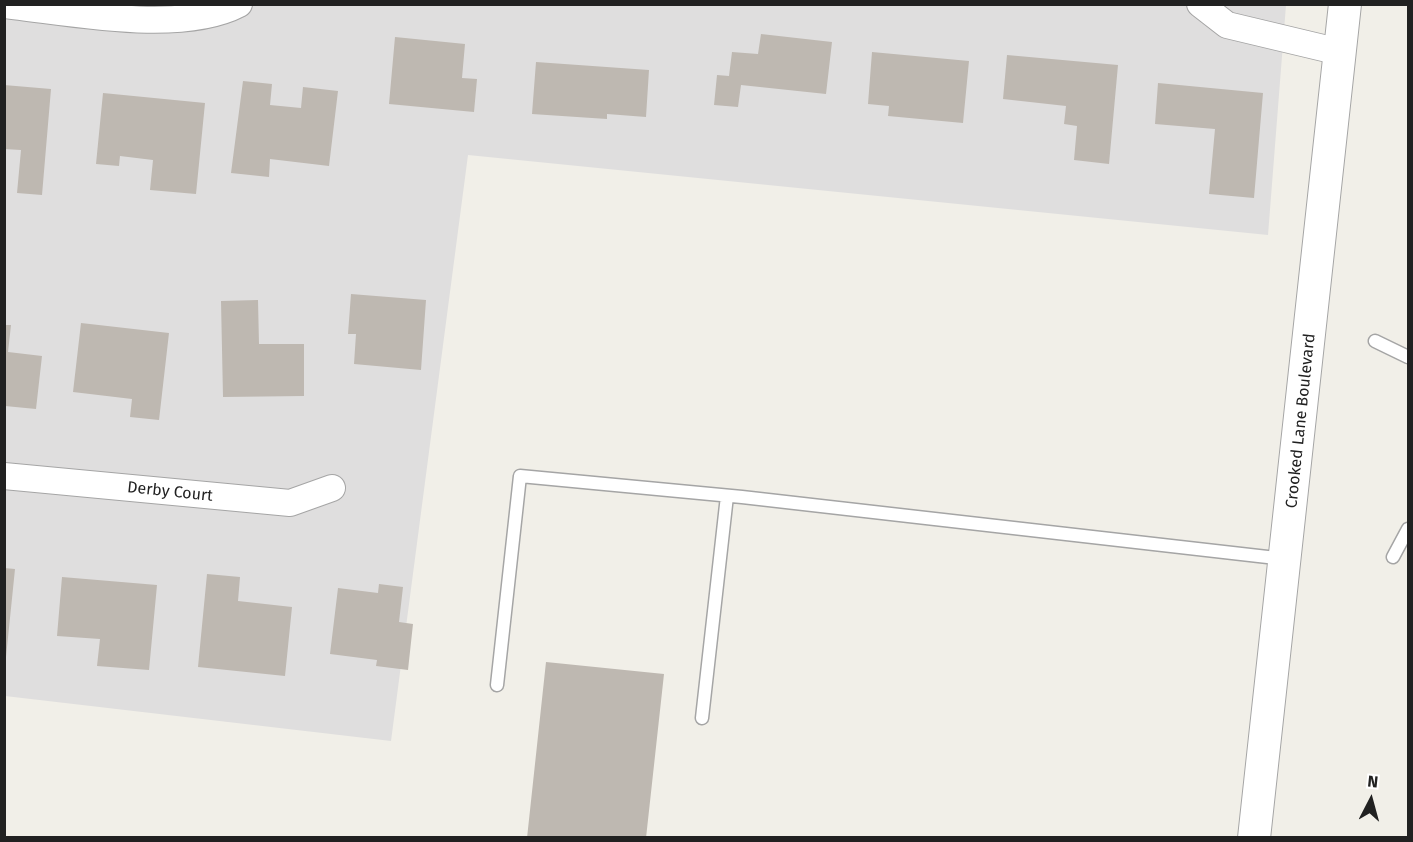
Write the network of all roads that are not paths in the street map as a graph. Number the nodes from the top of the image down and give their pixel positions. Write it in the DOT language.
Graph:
graph roads {
  1 [pos="239,4"];
  2 [pos="1200,4"];
  3 [pos="1345,4"];
  4 [pos="4,5"];
  5 [pos="1340,52"];
  6 [pos="1375,341"];
  7 [pos="1408,357"];
  8 [pos="4,476"];
  9 [pos="332,488"];
  10 [pos="727,496"];
  11 [pos="1408,529"];
  12 [pos="1393,557"];
  13 [pos="1286,559"];
  14 [pos="497,685"];
  15 [pos="702,718"];
  16 [pos="1254,837"];
  1 -- 4 [label="street"];
  2 -- 5 [label="street"];
  3 -- 5 [label="street, Crooked Lane Boulevard"];
  5 -- 13 [label="street, Crooked Lane Boulevard"];
  6 -- 7 [label="lane"];
  8 -- 9 [label="street, Derby Court"];
  10 -- 13 [label="lane"];
  10 -- 14 [label="lane"];
  10 -- 15 [label="lane"];
  11 -- 12 [label="lane"];
  13 -- 16 [label="street, Crooked Lane Boulevard"];
}
